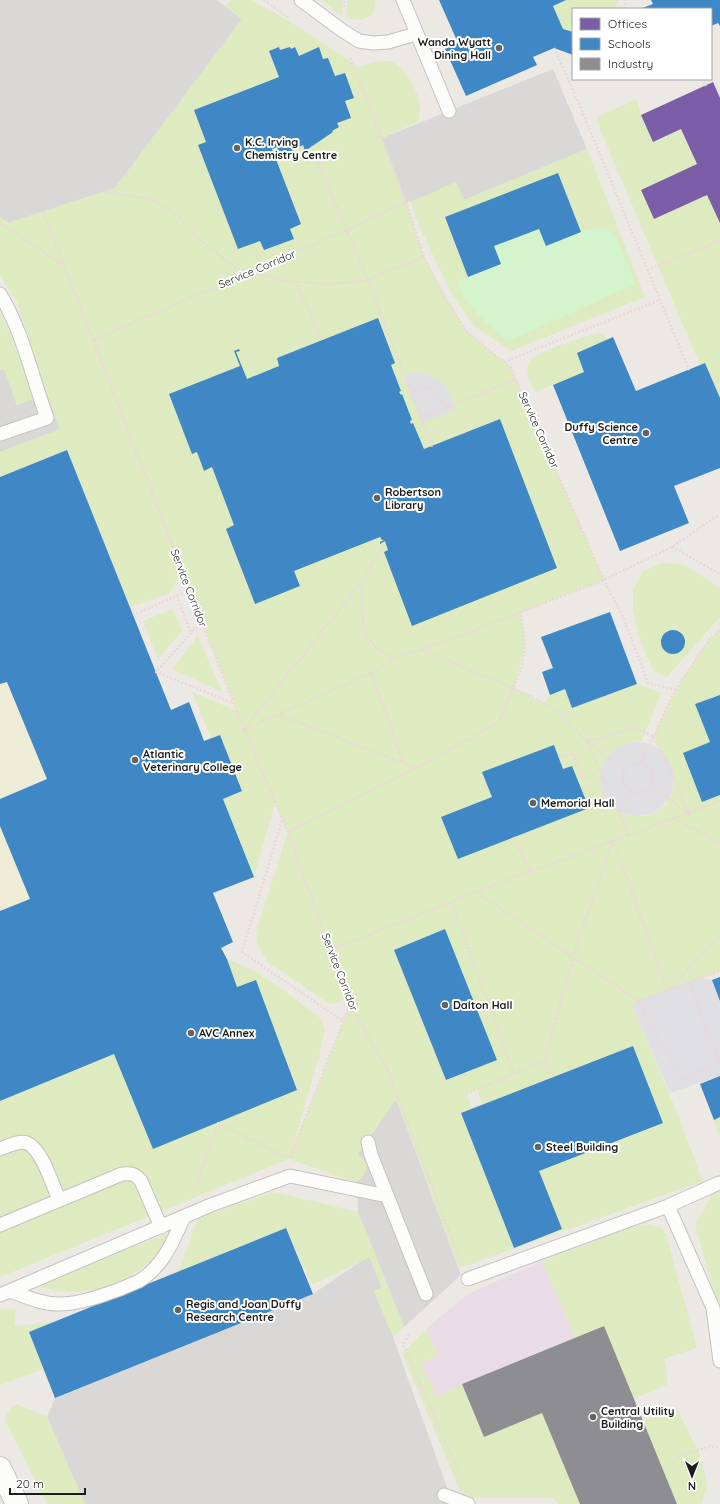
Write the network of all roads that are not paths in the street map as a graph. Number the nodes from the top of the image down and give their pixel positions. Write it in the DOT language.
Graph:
graph roads {
  1 [pos="302,0"];
  2 [pos="403,0"];
  3 [pos="416,34"];
  4 [pos="449,111"];
  5 [pos="0,294"];
  6 [pos="0,434"];
  7 [pos="368,1142"];
  8 [pos="0,1149"];
  9 [pos="719,1184"];
  10 [pos="387,1196"];
  11 [pos="59,1200"];
  12 [pos="668,1206"];
  13 [pos="184,1217"];
  14 [pos="0,1225"];
  15 [pos="161,1227"];
  16 [pos="468,1279"];
  17 [pos="5,1293"];
  18 [pos="426,1294"];
  19 [pos="720,1360"];
  20 [pos="0,1468"];
  21 [pos="444,1495"];
  22 [pos="17,1504"];
  23 [pos="468,1504"];
  1 -- 3 [label="lane"];
  2 -- 3 [label="lane"];
  3 -- 4 [label="lane"];
  5 -- 6 [label="lane"];
  7 -- 10 [label="lane"];
  8 -- 11 [label="lane"];
  9 -- 12 [label="lane"];
  10 -- 13 [label="lane"];
  10 -- 18 [label="lane"];
  11 -- 14 [label="lane"];
  11 -- 15 [label="lane"];
  12 -- 16 [label="lane"];
  12 -- 19 [label="lane"];
  13 -- 15 [label="lane"];
  13 -- 17 [label="lane"];
  15 -- 17 [label="lane"];
  20 -- 22 [label="street"];
  21 -- 23 [label="lane"];
}
